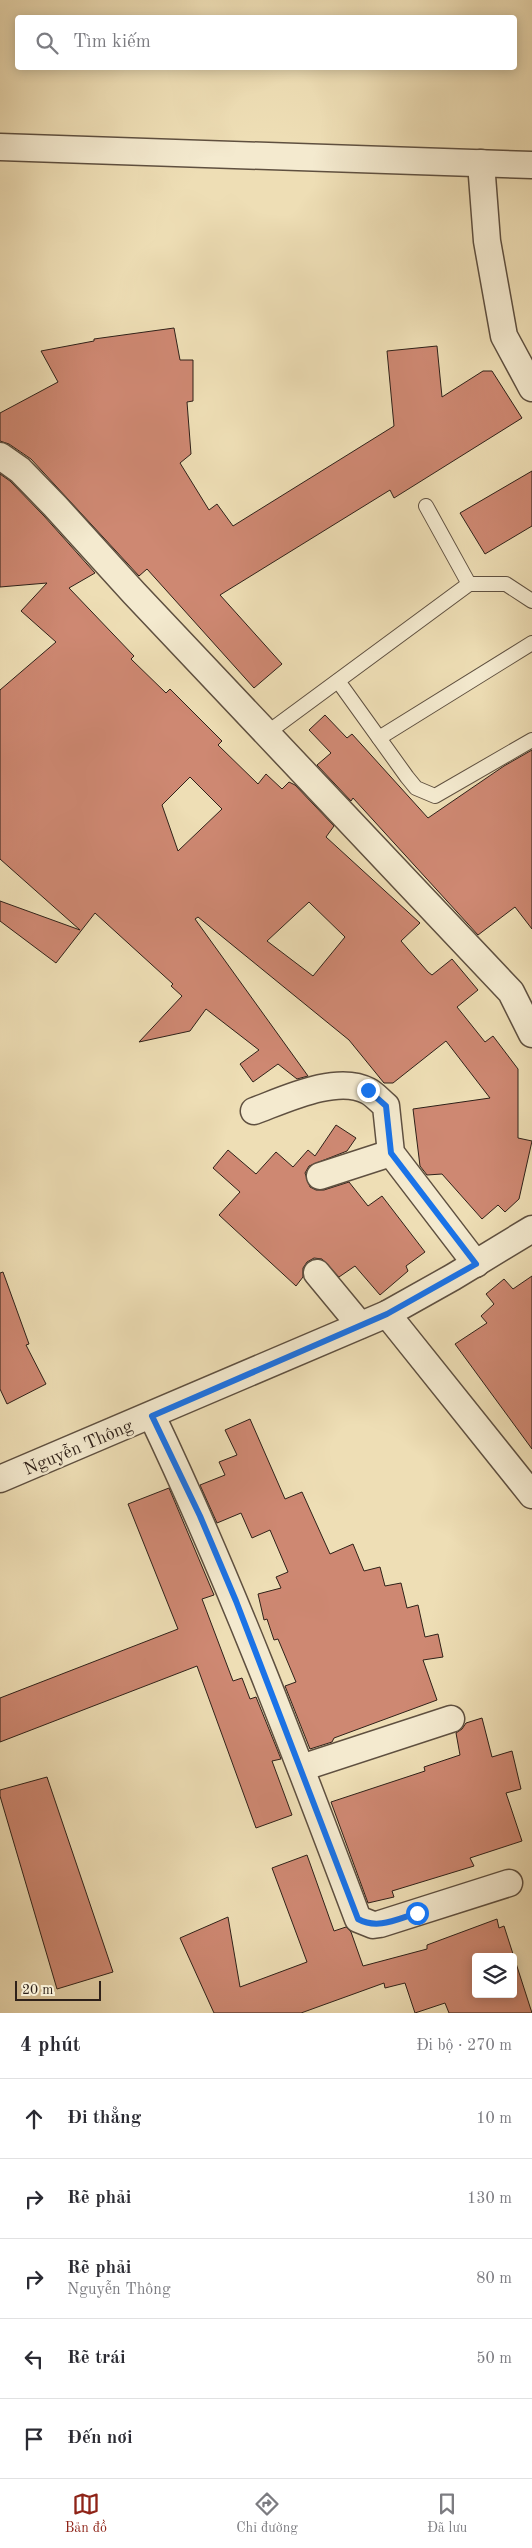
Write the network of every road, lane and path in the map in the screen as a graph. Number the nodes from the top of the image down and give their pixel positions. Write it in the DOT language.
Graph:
graph roads {
  1 [pos="0,147"];
  2 [pos="481,163"];
  3 [pos="532,164"];
  4 [pos="532,388"];
  5 [pos="0,456"];
  6 [pos="426,506"];
  7 [pos="469,584"];
  8 [pos="532,601"];
  9 [pos="532,642"];
  10 [pos="338,681"];
  11 [pos="267,733"];
  12 [pos="379,738"];
  13 [pos="532,740"];
  14 [pos="532,1034"];
  15 [pos="254,1111"];
  16 [pos="391,1153"];
  17 [pos="320,1176"];
  18 [pos="532,1229"];
  19 [pos="476,1264"];
  20 [pos="317,1273"];
  21 [pos="387,1314"];
  22 [pos="360,1325"];
  23 [pos="152,1416"];
  24 [pos="0,1479"];
  25 [pos="532,1495"];
  26 [pos="451,1719"];
  27 [pos="301,1768"];
  28 [pos="509,1883"];
  1 -- 2 [label="street"];
  2 -- 3 [label="street"];
  2 -- 4 [label="street"];
  5 -- 11 [label="street"];
  6 -- 7 [label="lane"];
  7 -- 8 [label="lane"];
  7 -- 10 [label="lane"];
  9 -- 12 [label="lane"];
  10 -- 11 [label="lane"];
  10 -- 12 [label="lane"];
  11 -- 14 [label="street"];
  12 -- 13 [label="lane"];
  15 -- 16 [label="street"];
  16 -- 17 [label="street"];
  16 -- 19 [label="street"];
  18 -- 19 [label="street, Nguyễn Thông"];
  19 -- 21 [label="street, Nguyễn Thông"];
  20 -- 22 [label="street"];
  21 -- 22 [label="street, Nguyễn Thông"];
  21 -- 25 [label="street"];
  22 -- 23 [label="street, Nguyễn Thông"];
  23 -- 24 [label="street, Nguyễn Thông"];
  23 -- 27 [label="street"];
  26 -- 27 [label="street"];
  27 -- 28 [label="street"];
}
